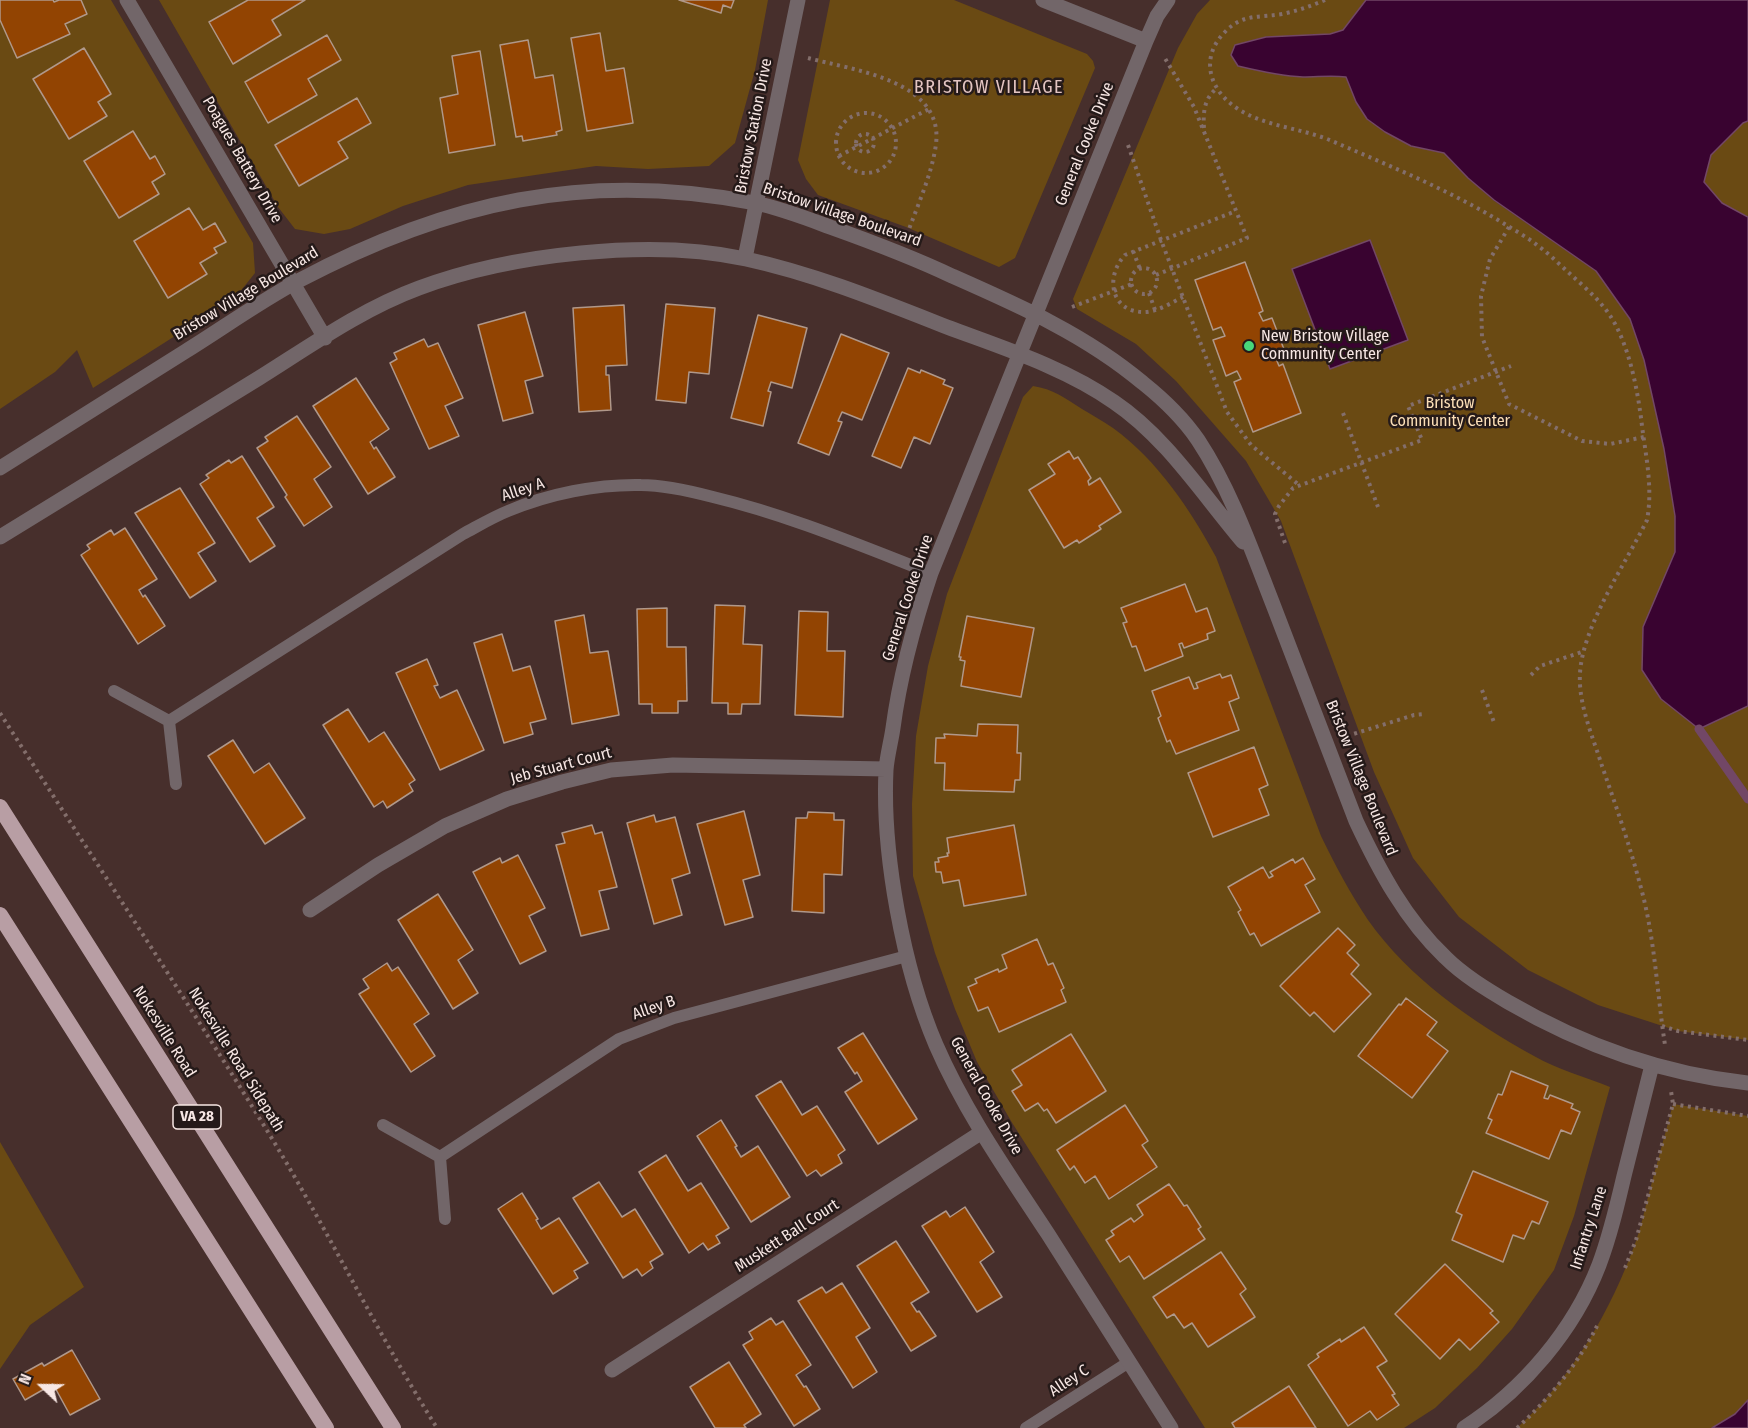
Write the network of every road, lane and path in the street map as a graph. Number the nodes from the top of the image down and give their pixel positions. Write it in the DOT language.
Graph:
graph roads {
  1 [pos="127,0"];
  2 [pos="798,0"];
  3 [pos="1043,0"];
  4 [pos="1168,0"];
  5 [pos="1325,0"];
  6 [pos="1146,42"];
  7 [pos="788,52"];
  8 [pos="1216,88"];
  9 [pos="929,109"];
  10 [pos="1117,113"];
  11 [pos="892,128"];
  12 [pos="1204,132"];
  13 [pos="873,138"];
  14 [pos="857,147"];
  15 [pos="839,156"];
  16 [pos="757,203"];
  17 [pos="1236,212"];
  18 [pos="1509,227"];
  19 [pos="1161,240"];
  20 [pos="1133,251"];
  21 [pos="901,252"];
  22 [pos="745,258"];
  23 [pos="1172,268"];
  24 [pos="1140,269"];
  25 [pos="1156,275"];
  26 [pos="293,283"];
  27 [pos="1132,284"];
  28 [pos="1114,291"];
  29 [pos="1149,293"];
  30 [pos="1183,297"];
  31 [pos="1073,308"];
  32 [pos="1155,310"];
  33 [pos="1036,314"];
  34 [pos="325,338"];
  35 [pos="1019,355"];
  36 [pos="1511,366"];
  37 [pos="1497,372"];
  38 [pos="1344,413"];
  39 [pos="1644,437"];
  40 [pos="1361,462"];
  41 [pos="0,468"];
  42 [pos="1299,485"];
  43 [pos="1378,507"];
  44 [pos="0,537"];
  45 [pos="1285,543"];
  46 [pos="1254,556"];
  47 [pos="931,573"];
  48 [pos="1583,652"];
  49 [pos="1531,675"];
  50 [pos="1482,690"];
  51 [pos="114,691"];
  52 [pos="0,713"];
  53 [pos="1424,714"];
  54 [pos="169,721"];
  55 [pos="1495,725"];
  56 [pos="1326,743"];
  57 [pos="886,769"];
  58 [pos="176,784"];
  59 [pos="0,807"];
  60 [pos="310,910"];
  61 [pos="0,915"];
  62 [pos="907,956"];
  63 [pos="1662,1026"];
  64 [pos="1748,1040"];
  65 [pos="1652,1065"];
  66 [pos="1668,1070"];
  67 [pos="1748,1083"];
  68 [pos="1748,1116"];
  69 [pos="383,1125"];
  70 [pos="982,1132"];
  71 [pos="440,1157"];
  72 [pos="445,1219"];
  73 [pos="1129,1362"];
  74 [pos="612,1370"];
  75 [pos="326,1428"];
  76 [pos="393,1428"];
  77 [pos="437,1428"];
  78 [pos="1026,1428"];
  79 [pos="1171,1428"];
  80 [pos="1464,1428"];
  1 -- 26 [label="street, Poagues Battery Drive"];
  2 -- 7 [label="street, Bristow Station Drive"];
  3 -- 6 [label="street"];
  4 -- 6 [label="street, General Cooke Drive"];
  5 -- 8 [label="path"];
  6 -- 10 [label="street, General Cooke Drive"];
  6 -- 12 [label="path"];
  7 -- 9 [label="path"];
  7 -- 16 [label="street, Bristow Station Drive"];
  8 -- 12 [label="path"];
  8 -- 18 [label="path"];
  9 -- 11 [label="path"];
  9 -- 21 [label="path"];
  10 -- 19 [label="path"];
  10 -- 33 [label="street, General Cooke Drive"];
  11 -- 13 [label="path"];
  11 -- 15 [label="path"];
  11 -- 15 [label="path"];
  12 -- 17 [label="path"];
  13 -- 14 [label="path"];
  13 -- 14 [label="path"];
  13 -- 14 [label="path"];
  14 -- 15 [label="path"];
  16 -- 21 [label="street, Bristow Village Boulevard"];
  16 -- 22 [label="street, Bristow Station Drive"];
  16 -- 26 [label="street, Bristow Village Boulevard"];
  17 -- 19 [label="path"];
  17 -- 23 [label="path"];
  18 -- 37 [label="path"];
  18 -- 39 [label="path"];
  19 -- 20 [label="path"];
  19 -- 23 [label="path"];
  20 -- 24 [label="path"];
  20 -- 28 [label="path"];
  21 -- 33 [label="street, Bristow Village Boulevard"];
  22 -- 34 [label="street, Bristow Village Boulevard"];
  22 -- 35 [label="street, Bristow Village Boulevard"];
  23 -- 25 [label="path"];
  23 -- 30 [label="path"];
  24 -- 25 [label="path"];
  24 -- 27 [label="path"];
  25 -- 29 [label="path"];
  26 -- 34 [label="street, Poagues Battery Drive"];
  26 -- 41 [label="street, Bristow Village Boulevard"];
  27 -- 28 [label="path"];
  27 -- 29 [label="path"];
  28 -- 31 [label="path"];
  28 -- 32 [label="path"];
  29 -- 32 [label="path"];
  30 -- 32 [label="path"];
  30 -- 42 [label="path"];
  33 -- 35 [label="street, General Cooke Drive"];
  33 -- 46 [label="street, Bristow Village Boulevard"];
  34 -- 44 [label="street, Bristow Village Boulevard"];
  35 -- 46 [label="street, Bristow Village Boulevard"];
  35 -- 47 [label="street, General Cooke Drive"];
  36 -- 37 [label="path"];
  37 -- 39 [label="path"];
  37 -- 40 [label="path"];
  38 -- 40 [label="path"];
  39 -- 48 [label="path"];
  40 -- 42 [label="path"];
  40 -- 43 [label="path"];
  42 -- 45 [label="path"];
  46 -- 56 [label="street, Bristow Village Boulevard"];
  47 -- 54 [label="lane, Alley A"];
  47 -- 57 [label="street, General Cooke Drive"];
  48 -- 49 [label="path"];
  48 -- 63 [label="path"];
  50 -- 55 [label="path"];
  51 -- 54 [label="lane"];
  52 -- 77 [label="path, Nokesville Road Sidepath"];
  53 -- 56 [label="path"];
  54 -- 58 [label="lane"];
  56 -- 65 [label="street, Bristow Village Boulevard"];
  57 -- 60 [label="street, Jeb Stuart Court"];
  57 -- 62 [label="street, General Cooke Drive"];
  59 -- 76 [label="highway, Nokesville Road / VA 28"];
  61 -- 75 [label="highway"];
  62 -- 70 [label="street, General Cooke Drive"];
  62 -- 71 [label="lane, Alley B"];
  63 -- 64 [label="path"];
  63 -- 66 [label="path"];
  65 -- 66 [label="street, Bristow Village Boulevard"];
  65 -- 80 [label="street, Infantry Lane"];
  66 -- 67 [label="street, Bristow Village Boulevard"];
  66 -- 68 [label="path"];
  69 -- 71 [label="lane"];
  70 -- 73 [label="street, General Cooke Drive"];
  70 -- 74 [label="street, Muskett Ball Court"];
  71 -- 72 [label="lane"];
  73 -- 78 [label="lane, Alley C"];
  73 -- 79 [label="street, General Cooke Drive"];
}
